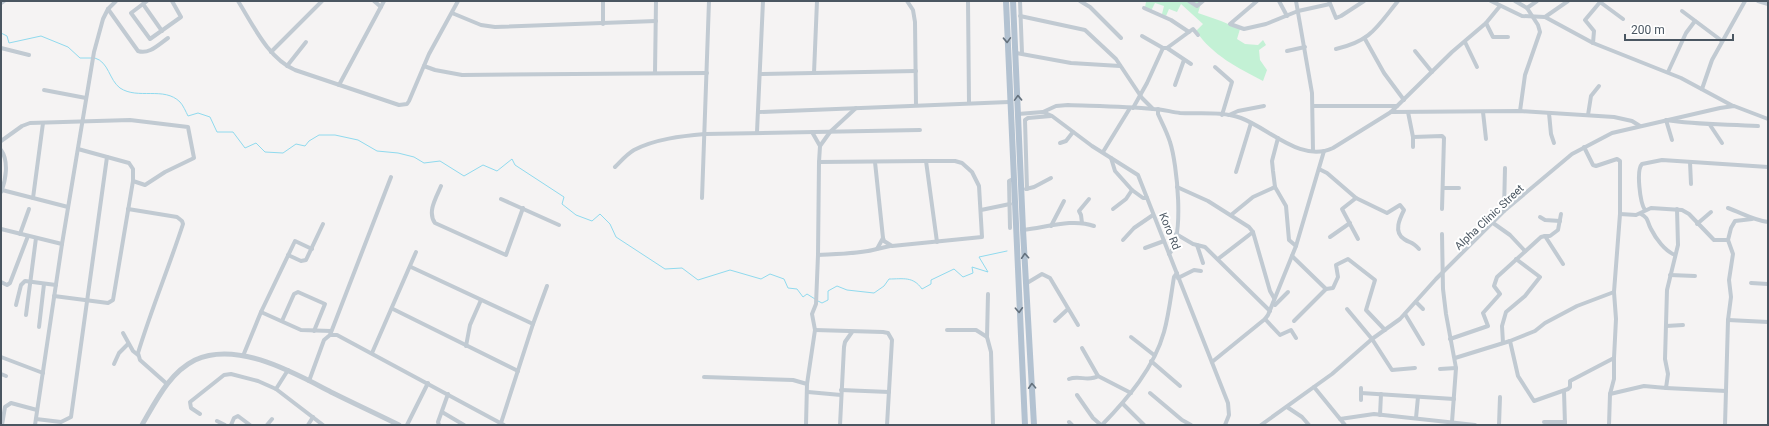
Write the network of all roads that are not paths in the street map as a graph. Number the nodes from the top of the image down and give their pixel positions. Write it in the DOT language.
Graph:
graph roads {
  1 [pos="4,1"];
  2 [pos="116,1"];
  3 [pos="172,1"];
  4 [pos="238,1"];
  5 [pos="322,1"];
  6 [pos="374,1"];
  7 [pos="384,1"];
  8 [pos="458,1"];
  9 [pos="603,1"];
  10 [pos="656,1"];
  11 [pos="709,1"];
  12 [pos="763,1"];
  13 [pos="817,1"];
  14 [pos="907,1"];
  15 [pos="968,1"];
  16 [pos="1006,1"];
  17 [pos="1014,1"];
  18 [pos="1020,1"];
  19 [pos="1080,1"];
  20 [pos="1189,1"];
  21 [pos="1203,1"];
  22 [pos="1279,1"];
  23 [pos="1296,1"];
  24 [pos="1364,1"];
  25 [pos="1398,1"];
  26 [pos="1491,1"];
  27 [pos="1515,1"];
  28 [pos="1537,1"];
  29 [pos="1568,1"];
  30 [pos="1745,1"];
  31 [pos="1758,1"];
  32 [pos="145,2"];
  33 [pos="1254,2"];
  34 [pos="1600,2"];
  35 [pos="1,3"];
  36 [pos="1330,3"];
  37 [pos="1767,3"];
  38 [pos="1500,6"];
  39 [pos="380,7"];
  40 [pos="1144,8"];
  41 [pos="1527,8"];
  42 [pos="108,9"];
  43 [pos="1298,11"];
  44 [pos="1682,11"];
  45 [pos="452,13"];
  46 [pos="1020,16"];
  47 [pos="1287,16"];
  48 [pos="1533,17"];
  49 [pos="1545,17"];
  50 [pos="1623,19"];
  51 [pos="656,21"];
  52 [pos="1695,21"];
  53 [pos="1486,23"];
  54 [pos="603,24"];
  55 [pos="162,31"];
  56 [pos="1189,32"];
  57 [pos="1198,35"];
  58 [pos="1142,36"];
  59 [pos="1508,37"];
  60 [pos="168,38"];
  61 [pos="1121,38"];
  62 [pos="1365,39"];
  63 [pos="1722,41"];
  64 [pos="306,42"];
  65 [pos="1465,42"];
  66 [pos="1593,43"];
  67 [pos="1305,47"];
  68 [pos="1,48"];
  69 [pos="1165,48"];
  70 [pos="1336,49"];
  71 [pos="1287,50"];
  72 [pos="271,52"];
  73 [pos="1415,52"];
  74 [pos="1019,53"];
  75 [pos="30,55"];
  76 [pos="1184,60"];
  77 [pos="1191,64"];
  78 [pos="287,66"];
  79 [pos="424,66"];
  80 [pos="1120,66"];
  81 [pos="1477,66"];
  82 [pos="1215,67"];
  83 [pos="916,71"];
  84 [pos="1432,72"];
  85 [pos="1668,72"];
  86 [pos="655,73"];
  87 [pos="706,73"];
  88 [pos="814,73"];
  89 [pos="760,74"];
  90 [pos="339,84"];
  91 [pos="1175,85"];
  92 [pos="1599,86"];
  93 [pos="1702,89"];
  94 [pos="44,90"];
  95 [pos="1141,95"];
  96 [pos="86,98"];
  97 [pos="1404,100"];
  98 [pos="1009,102"];
  99 [pos="969,103"];
  100 [pos="916,105"];
  101 [pos="1264,106"];
  102 [pos="1313,106"];
  103 [pos="1397,106"];
  104 [pos="1734,106"];
  105 [pos="856,108"];
  106 [pos="1131,108"];
  107 [pos="1153,109"];
  108 [pos="1158,109"];
  109 [pos="1520,111"];
  110 [pos="759,112"];
  111 [pos="1044,112"];
  112 [pos="1391,112"];
  113 [pos="1408,112"];
  114 [pos="1483,112"];
  115 [pos="1698,112"];
  116 [pos="1549,113"];
  117 [pos="1018,114"];
  118 [pos="1222,115"];
  119 [pos="1228,115"];
  120 [pos="1588,115"];
  121 [pos="1052,116"];
  122 [pos="1768,119"];
  123 [pos="1666,120"];
  124 [pos="1686,122"];
  125 [pos="43,123"];
  126 [pos="82,123"];
  127 [pos="1251,123"];
  128 [pos="1710,125"];
  129 [pos="1641,126"];
  130 [pos="1758,126"];
  131 [pos="1022,129"];
  132 [pos="920,130"];
  133 [pos="757,132"];
  134 [pos="812,132"];
  135 [pos="830,132"];
  136 [pos="1073,132"];
  137 [pos="704,134"];
  138 [pos="1413,137"];
  139 [pos="1278,138"];
  140 [pos="1486,139"];
  141 [pos="1672,140"];
  142 [pos="1,141"];
  143 [pos="1060,143"];
  144 [pos="1554,143"];
  145 [pos="1722,143"];
  146 [pos="820,146"];
  147 [pos="1413,147"];
  148 [pos="1584,147"];
  149 [pos="78,149"];
  150 [pos="1,150"];
  151 [pos="1314,151"];
  152 [pos="1324,151"];
  153 [pos="1103,152"];
  154 [pos="107,156"];
  155 [pos="1112,158"];
  156 [pos="926,161"];
  157 [pos="819,162"];
  158 [pos="875,162"];
  159 [pos="1690,162"];
  160 [pos="615,167"];
  161 [pos="1768,167"];
  162 [pos="1505,168"];
  163 [pos="1319,169"];
  164 [pos="1236,172"];
  165 [pos="391,177"];
  166 [pos="1051,178"];
  167 [pos="1013,179"];
  168 [pos="133,181"];
  169 [pos="1691,184"];
  170 [pos="441,186"];
  171 [pos="1275,187"];
  172 [pos="1177,188"];
  173 [pos="1442,188"];
  174 [pos="1459,188"];
  175 [pos="1024,189"];
  176 [pos="1132,190"];
  177 [pos="2,191"];
  178 [pos="33,198"];
  179 [pos="702,198"];
  180 [pos="1147,198"];
  181 [pos="1356,198"];
  182 [pos="501,199"];
  183 [pos="1089,199"];
  184 [pos="1064,201"];
  185 [pos="1010,204"];
  186 [pos="68,207"];
  187 [pos="523,208"];
  188 [pos="1728,208"];
  189 [pos="28,209"];
  190 [pos="128,209"];
  191 [pos="1113,209"];
  192 [pos="1677,209"];
  193 [pos="981,210"];
  194 [pos="1442,210"];
  195 [pos="1644,210"];
  196 [pos="1504,211"];
  197 [pos="1711,212"];
  198 [pos="1561,214"];
  199 [pos="1620,214"];
  200 [pos="1641,214"];
  201 [pos="1153,215"];
  202 [pos="1231,215"];
  203 [pos="1540,217"];
  204 [pos="1752,219"];
  205 [pos="1560,221"];
  206 [pos="1768,222"];
  207 [pos="1082,223"];
  208 [pos="1350,223"];
  209 [pos="1493,223"];
  210 [pos="323,224"];
  211 [pos="1697,224"];
  212 [pos="560,225"];
  213 [pos="1051,226"];
  214 [pos="1094,226"];
  215 [pos="1,228"];
  216 [pos="1010,228"];
  217 [pos="1023,230"];
  218 [pos="1253,232"];
  219 [pos="20,234"];
  220 [pos="1176,234"];
  221 [pos="1442,234"];
  222 [pos="28,236"];
  223 [pos="1330,236"];
  224 [pos="1544,236"];
  225 [pos="36,238"];
  226 [pos="883,238"];
  227 [pos="1358,239"];
  228 [pos="1123,240"];
  229 [pos="1728,240"];
  230 [pos="1164,241"];
  231 [pos="936,242"];
  232 [pos="62,244"];
  233 [pos="1197,245"];
  234 [pos="892,246"];
  235 [pos="1296,246"];
  236 [pos="1145,248"];
  237 [pos="312,249"];
  238 [pos="877,249"];
  239 [pos="1419,249"];
  240 [pos="1525,251"];
  241 [pos="416,252"];
  242 [pos="1169,254"];
  243 [pos="288,255"];
  244 [pos="818,255"];
  245 [pos="1675,255"];
  246 [pos="1292,256"];
  247 [pos="1218,259"];
  248 [pos="1516,259"];
  249 [pos="1203,263"];
  250 [pos="1563,264"];
  251 [pos="411,267"];
  252 [pos="1201,271"];
  253 [pos="1442,274"];
  254 [pos="1670,275"];
  255 [pos="1177,276"];
  256 [pos="1695,276"];
  257 [pos="1,282"];
  258 [pos="30,282"];
  259 [pos="1027,283"];
  260 [pos="44,284"];
  261 [pos="1751,284"];
  262 [pos="1768,284"];
  263 [pos="56,285"];
  264 [pos="547,286"];
  265 [pos="1326,290"];
  266 [pos="1288,292"];
  267 [pos="1614,292"];
  268 [pos="988,294"];
  269 [pos="54,296"];
  270 [pos="1274,298"];
  271 [pos="86,300"];
  272 [pos="481,300"];
  273 [pos="1416,302"];
  274 [pos="1272,303"];
  275 [pos="16,305"];
  276 [pos="393,309"];
  277 [pos="1068,309"];
  278 [pos="1347,309"];
  279 [pos="1423,309"];
  280 [pos="1270,311"];
  281 [pos="261,312"];
  282 [pos="1405,314"];
  283 [pos="26,315"];
  284 [pos="1265,319"];
  285 [pos="1728,320"];
  286 [pos="282,321"];
  287 [pos="1055,321"];
  288 [pos="1294,321"];
  289 [pos="1768,322"];
  290 [pos="533,324"];
  291 [pos="1078,325"];
  292 [pos="1683,325"];
  293 [pos="1666,326"];
  294 [pos="39,327"];
  295 [pos="815,330"];
  296 [pos="947,330"];
  297 [pos="1385,330"];
  298 [pos="314,331"];
  299 [pos="123,332"];
  300 [pos="852,332"];
  301 [pos="330,333"];
  302 [pos="987,337"];
  303 [pos="1130,337"];
  304 [pos="1296,338"];
  305 [pos="1372,339"];
  306 [pos="1450,339"];
  307 [pos="1510,341"];
  308 [pos="1503,343"];
  309 [pos="128,344"];
  310 [pos="1423,344"];
  311 [pos="466,346"];
  312 [pos="1082,348"];
  313 [pos="372,353"];
  314 [pos="1154,355"];
  315 [pos="138,356"];
  316 [pos="243,356"];
  317 [pos="1,357"];
  318 [pos="1455,358"];
  319 [pos="1614,358"];
  320 [pos="1151,361"];
  321 [pos="1212,362"];
  322 [pos="114,364"];
  323 [pos="1415,368"];
  324 [pos="1456,368"];
  325 [pos="1440,369"];
  326 [pos="288,370"];
  327 [pos="518,371"];
  328 [pos="43,373"];
  329 [pos="1,374"];
  330 [pos="6,376"];
  331 [pos="1098,376"];
  332 [pos="704,377"];
  333 [pos="1069,379"];
  334 [pos="309,381"];
  335 [pos="428,383"];
  336 [pos="167,384"];
  337 [pos="807,384"];
  338 [pos="1180,386"];
  339 [pos="1314,387"];
  340 [pos="1361,388"];
  341 [pos="1666,388"];
  342 [pos="276,389"];
  343 [pos="1564,391"];
  344 [pos="1726,391"];
  345 [pos="808,392"];
  346 [pos="889,392"];
  347 [pos="841,393"];
  348 [pos="1132,393"];
  349 [pos="1150,393"];
  350 [pos="448,394"];
  351 [pos="1361,394"];
  352 [pos="1381,394"];
  353 [pos="1610,394"];
  354 [pos="1077,395"];
  355 [pos="1418,397"];
  356 [pos="1500,397"];
  357 [pos="1454,399"];
  358 [pos="1361,400"];
  359 [pos="1123,404"];
  360 [pos="1288,407"];
  361 [pos="37,410"];
  362 [pos="442,412"];
  363 [pos="200,414"];
  364 [pos="1380,415"];
  365 [pos="313,417"];
  366 [pos="1416,418"];
  367 [pos="36,419"];
  368 [pos="272,419"];
  369 [pos="1340,419"];
  370 [pos="1427,419"];
  371 [pos="217,421"];
  372 [pos="1452,422"];
  373 [pos="1544,422"];
  374 [pos="1443,423"];
  375 [pos="1565,423"];
  376 [pos="395,424"];
  377 [pos="503,424"];
  378 [pos="2,425"];
  379 [pos="35,425"];
  380 [pos="142,425"];
  381 [pos="224,425"];
  382 [pos="231,425"];
  383 [pos="250,425"];
  384 [pos="267,425"];
  385 [pos="308,425"];
  386 [pos="323,425"];
  387 [pos="407,425"];
  388 [pos="439,425"];
  389 [pos="464,425"];
  390 [pos="806,425"];
  391 [pos="840,425"];
  392 [pos="887,425"];
  393 [pos="993,425"];
  394 [pos="1025,425"];
  395 [pos="1034,425"];
  396 [pos="1102,425"];
  397 [pos="1144,425"];
  398 [pos="1190,425"];
  399 [pos="1225,425"];
  400 [pos="1261,425"];
  401 [pos="1309,425"];
  402 [pos="1345,425"];
  403 [pos="1432,425"];
  404 [pos="1475,425"];
  405 [pos="1499,425"];
  406 [pos="1609,425"];
  407 [pos="1725,425"];
  1 -- 35 [label="street"];
  2 -- 42 [label="street"];
  3 -- 55 [label="street"];
  4 -- 72 [label="street"];
  5 -- 72 [label="street"];
  6 -- 39 [label="street"];
  7 -- 39 [label="street"];
  8 -- 45 [label="street"];
  9 -- 54 [label="street"];
  10 -- 51 [label="street"];
  11 -- 87 [label="street"];
  12 -- 89 [label="street"];
  13 -- 88 [label="street"];
  14 -- 83 [label="street"];
  15 -- 99 [label="street"];
  16 -- 98 [label="main road, one-way"];
  17 -- 74 [label="main road"];
  18 -- 46 [label="street"];
  19 -- 61 [label="street"];
  20 -- 21 [label="street"];
  22 -- 47 [label="street"];
  23 -- 43 [label="street"];
  24 -- 36 [label="street"];
  25 -- 62 [label="street"];
  26 -- 38 [label="street"];
  27 -- 41 [label="street"];
  28 -- 41 [label="street"];
  29 -- 49 [label="street"];
  30 -- 63 [label="street"];
  31 -- 37 [label="street"];
  32 -- 55 [label="street"];
  32 -- 55 [label="street"];
  33 -- 47 [label="street"];
  34 -- 50 [label="street"];
  34 -- 66 [label="street"];
  36 -- 43 [label="street"];
  38 -- 48 [label="street"];
  38 -- 53 [label="street"];
  39 -- 90 [label="street"];
  40 -- 56 [label="street"];
  41 -- 48 [label="street"];
  42 -- 60 [label="street"];
  42 -- 96 [label="street"];
  43 -- 47 [label="street"];
  43 -- 67 [label="street"];
  44 -- 52 [label="street"];
  45 -- 54 [label="street"];
  45 -- 79 [label="street"];
  46 -- 74 [label="street"];
  46 -- 80 [label="street"];
  48 -- 49 [label="street"];
  48 -- 109 [label="street"];
  49 -- 66 [label="street"];
  51 -- 54 [label="street"];
  51 -- 86 [label="street"];
  52 -- 63 [label="street"];
  52 -- 85 [label="street"];
  53 -- 59 [label="street"];
  53 -- 65 [label="street"];
  56 -- 57 [label="street"];
  56 -- 69 [label="street"];
  58 -- 69 [label="street"];
  62 -- 70 [label="street"];
  62 -- 97 [label="street"];
  63 -- 93 [label="street"];
  64 -- 78 [label="street"];
  65 -- 81 [label="street"];
  65 -- 84 [label="street"];
  66 -- 85 [label="street"];
  67 -- 71 [label="street"];
  67 -- 102 [label="street"];
  68 -- 75 [label="street"];
  69 -- 76 [label="street"];
  69 -- 95 [label="street"];
  72 -- 78 [label="street"];
  73 -- 84 [label="street"];
  74 -- 80 [label="street"];
  117 -- 74 [label="main road, one-way"];
  76 -- 77 [label="street"];
  76 -- 91 [label="street"];
  78 -- 90 [label="street"];
  79 -- 86 [label="street"];
  79 -- 90 [label="street"];
  80 -- 95 [label="street"];
  82 -- 118 [label="street"];
  83 -- 88 [label="street"];
  83 -- 100 [label="street"];
  84 -- 97 [label="street"];
  85 -- 93 [label="street"];
  86 -- 87 [label="street"];
  87 -- 137 [label="street"];
  88 -- 89 [label="street"];
  89 -- 110 [label="street"];
  92 -- 120 [label="street"];
  93 -- 104 [label="street"];
  94 -- 96 [label="street"];
  95 -- 106 [label="street"];
  95 -- 107 [label="street"];
  96 -- 126 [label="street"];
  97 -- 103 [label="street"];
  98 -- 99 [label="street"];
  98 -- 167 [label="main road"];
  99 -- 100 [label="street"];
  100 -- 105 [label="street"];
  101 -- 119 [label="street"];
  102 -- 103 [label="street"];
  102 -- 151 [label="street"];
  103 -- 112 [label="street"];
  104 -- 115 [label="street, Alpha Clinic Street"];
  104 -- 122 [label="street"];
  105 -- 110 [label="street"];
  105 -- 135 [label="street"];
  106 -- 107 [label="street"];
  106 -- 111 [label="street"];
  106 -- 153 [label="street"];
  107 -- 108 [label="street"];
  108 -- 118 [label="street"];
  108 -- 172 [label="street"];
  109 -- 114 [label="street"];
  109 -- 116 [label="street"];
  110 -- 133 [label="street"];
  111 -- 117 [label="street"];
  111 -- 121 [label="street, Koro Rd"];
  112 -- 113 [label="street"];
  112 -- 152 [label="street"];
  113 -- 114 [label="street"];
  113 -- 138 [label="street"];
  114 -- 140 [label="street"];
  115 -- 123 [label="street, Alpha Clinic Street"];
  115 -- 124 [label="street"];
  116 -- 120 [label="street"];
  116 -- 144 [label="street"];
  117 -- 131 [label="main road"];
  118 -- 119 [label="street"];
  119 -- 127 [label="street"];
  120 -- 129 [label="street"];
  121 -- 131 [label="street"];
  121 -- 136 [label="street, Koro Rd"];
  123 -- 124 [label="street"];
  123 -- 129 [label="street, Alpha Clinic Street"];
  123 -- 141 [label="street"];
  124 -- 128 [label="street"];
  125 -- 126 [label="street"];
  125 -- 142 [label="street"];
  125 -- 178 [label="street"];
  126 -- 149 [label="street"];
  126 -- 168 [label="street"];
  127 -- 139 [label="street"];
  127 -- 164 [label="street"];
  128 -- 130 [label="street"];
  128 -- 145 [label="street"];
  129 -- 148 [label="street, Alpha Clinic Street"];
  131 -- 175 [label="main road"];
  132 -- 135 [label="street"];
  133 -- 134 [label="street"];
  133 -- 137 [label="street"];
  134 -- 135 [label="street"];
  134 -- 146 [label="street"];
  135 -- 146 [label="street"];
  136 -- 143 [label="street"];
  136 -- 153 [label="street, Koro Rd"];
  137 -- 160 [label="street"];
  137 -- 179 [label="street"];
  138 -- 147 [label="street"];
  138 -- 173 [label="street"];
  139 -- 151 [label="street"];
  139 -- 171 [label="street"];
  146 -- 157 [label="street"];
  148 -- 196 [label="street, Alpha Clinic Street"];
  148 -- 199 [label="street"];
  149 -- 154 [label="street"];
  149 -- 186 [label="street"];
  150 -- 177 [label="street"];
  151 -- 152 [label="street"];
  152 -- 163 [label="street"];
  153 -- 155 [label="street, Koro Rd"];
  154 -- 168 [label="street"];
  154 -- 271 [label="street"];
  155 -- 176 [label="street"];
  155 -- 180 [label="street, Koro Rd"];
  156 -- 158 [label="street"];
  156 -- 193 [label="street"];
  156 -- 231 [label="street"];
  157 -- 158 [label="street"];
  157 -- 244 [label="street"];
  158 -- 226 [label="street"];
  159 -- 161 [label="street"];
  159 -- 169 [label="street"];
  159 -- 195 [label="street"];
  162 -- 196 [label="street"];
  163 -- 181 [label="street"];
  163 -- 235 [label="street"];
  165 -- 301 [label="street"];
  166 -- 175 [label="street"];
  167 -- 185 [label="street"];
  167 -- 394 [label="main road, one-way"];
  168 -- 190 [label="street"];
  170 -- 187 [label="street"];
  171 -- 202 [label="street"];
  171 -- 235 [label="street"];
  172 -- 202 [label="street"];
  172 -- 220 [label="street"];
  173 -- 174 [label="street"];
  173 -- 194 [label="street"];
  175 -- 217 [label="main road"];
  176 -- 180 [label="street"];
  176 -- 191 [label="street"];
  177 -- 178 [label="street"];
  178 -- 186 [label="street"];
  180 -- 201 [label="street, Koro Rd"];
  181 -- 208 [label="street"];
  181 -- 239 [label="street"];
  182 -- 187 [label="street"];
  183 -- 207 [label="street"];
  184 -- 213 [label="street"];
  185 -- 193 [label="street"];
  185 -- 216 [label="street"];
  186 -- 232 [label="street"];
  187 -- 212 [label="street"];
  188 -- 204 [label="street"];
  189 -- 219 [label="street"];
  190 -- 271 [label="street"];
  190 -- 315 [label="street"];
  192 -- 195 [label="street"];
  192 -- 211 [label="street"];
  192 -- 245 [label="street"];
  193 -- 231 [label="street"];
  195 -- 200 [label="street"];
  196 -- 209 [label="street, Alpha Clinic Street"];
  197 -- 211 [label="street"];
  198 -- 205 [label="street"];
  199 -- 200 [label="street"];
  199 -- 267 [label="street"];
  200 -- 245 [label="street"];
  201 -- 228 [label="street"];
  201 -- 230 [label="street, Koro Rd"];
  202 -- 218 [label="street"];
  203 -- 205 [label="street"];
  204 -- 206 [label="street"];
  204 -- 229 [label="street"];
  205 -- 224 [label="street"];
  207 -- 213 [label="street"];
  207 -- 214 [label="street"];
  208 -- 223 [label="street"];
  208 -- 227 [label="street"];
  209 -- 240 [label="street"];
  209 -- 253 [label="street, Alpha Clinic Street"];
  210 -- 237 [label="street"];
  211 -- 229 [label="street"];
  213 -- 217 [label="street"];
  215 -- 219 [label="street"];
  259 -- 217 [label="main road, one-way"];
  218 -- 247 [label="street"];
  218 -- 270 [label="street"];
  219 -- 222 [label="street"];
  220 -- 233 [label="street"];
  220 -- 242 [label="street"];
  221 -- 253 [label="street"];
  222 -- 225 [label="street"];
  222 -- 257 [label="street"];
  224 -- 240 [label="street"];
  224 -- 250 [label="street"];
  225 -- 232 [label="street"];
  225 -- 258 [label="street"];
  226 -- 234 [label="street"];
  226 -- 238 [label="street"];
  229 -- 285 [label="street"];
  230 -- 236 [label="street"];
  230 -- 242 [label="street, Koro Rd"];
  231 -- 234 [label="street"];
  232 -- 263 [label="street"];
  233 -- 247 [label="street"];
  233 -- 249 [label="street"];
  234 -- 238 [label="street"];
  235 -- 246 [label="street"];
  237 -- 243 [label="street"];
  237 -- 243 [label="street"];
  238 -- 244 [label="street"];
  240 -- 248 [label="street"];
  241 -- 251 [label="street"];
  242 -- 255 [label="street, Koro Rd"];
  243 -- 281 [label="street"];
  244 -- 295 [label="street"];
  245 -- 254 [label="street"];
  246 -- 265 [label="street"];
  246 -- 270 [label="street"];
  247 -- 280 [label="street"];
  248 -- 306 [label="street"];
  248 -- 308 [label="street"];
  251 -- 272 [label="street"];
  251 -- 276 [label="street"];
  252 -- 255 [label="street"];
  253 -- 273 [label="street, Alpha Clinic Street"];
  253 -- 306 [label="street"];
  254 -- 256 [label="street"];
  254 -- 293 [label="street"];
  255 -- 314 [label="street"];
  255 -- 321 [label="street, Koro Rd"];
  258 -- 260 [label="street"];
  258 -- 275 [label="street"];
  258 -- 283 [label="street"];
  259 -- 277 [label="street"];
  395 -- 259 [label="main road, one-way"];
  260 -- 263 [label="street"];
  260 -- 294 [label="street"];
  261 -- 262 [label="street"];
  263 -- 269 [label="street"];
  264 -- 290 [label="street"];
  265 -- 288 [label="street"];
  265 -- 297 [label="street"];
  266 -- 274 [label="street"];
  267 -- 307 [label="street"];
  267 -- 319 [label="street"];
  268 -- 302 [label="street"];
  269 -- 271 [label="street"];
  269 -- 328 [label="street"];
  270 -- 274 [label="street"];
  271 -- 367 [label="street"];
  272 -- 290 [label="street"];
  272 -- 311 [label="street"];
  273 -- 279 [label="street"];
  273 -- 282 [label="street, Alpha Clinic Street"];
  274 -- 280 [label="street"];
  276 -- 311 [label="street"];
  276 -- 313 [label="street"];
  277 -- 287 [label="street"];
  277 -- 291 [label="street"];
  278 -- 305 [label="street"];
  280 -- 284 [label="street"];
  281 -- 286 [label="street"];
  281 -- 316 [label="street"];
  282 -- 297 [label="street, Alpha Clinic Street"];
  282 -- 310 [label="street"];
  284 -- 304 [label="street"];
  284 -- 321 [label="street"];
  285 -- 289 [label="street"];
  285 -- 344 [label="street"];
  286 -- 298 [label="street"];
  286 -- 298 [label="street"];
  290 -- 327 [label="street"];
  292 -- 293 [label="street"];
  293 -- 341 [label="street"];
  295 -- 300 [label="street"];
  295 -- 337 [label="street"];
  296 -- 302 [label="street"];
  297 -- 305 [label="street, Alpha Clinic Street"];
  298 -- 301 [label="street"];
  299 -- 309 [label="street"];
  300 -- 346 [label="street"];
  300 -- 347 [label="street"];
  301 -- 313 [label="street"];
  301 -- 334 [label="street"];
  302 -- 393 [label="street"];
  303 -- 314 [label="street"];
  305 -- 323 [label="street"];
  305 -- 339 [label="street, Alpha Clinic Street"];
  306 -- 318 [label="street"];
  307 -- 308 [label="street"];
  307 -- 343 [label="street"];
  308 -- 318 [label="street"];
  309 -- 315 [label="street"];
  309 -- 322 [label="street"];
  311 -- 327 [label="street"];
  312 -- 331 [label="street"];
  313 -- 335 [label="street"];
  314 -- 320 [label="street"];
  315 -- 336 [label="street"];
  316 -- 326 [label="street"];
  316 -- 336 [label="street"];
  317 -- 328 [label="street"];
  318 -- 324 [label="street"];
  319 -- 343 [label="street"];
  319 -- 353 [label="street"];
  320 -- 338 [label="street"];
  320 -- 348 [label="street"];
  321 -- 399 [label="street, Koro Rd"];
  324 -- 325 [label="street"];
  324 -- 357 [label="street"];
  326 -- 334 [label="street"];
  326 -- 342 [label="street"];
  327 -- 377 [label="street"];
  328 -- 361 [label="street"];
  329 -- 330 [label="street"];
  331 -- 333 [label="street"];
  331 -- 348 [label="street"];
  332 -- 337 [label="street"];
  334 -- 376 [label="street"];
  335 -- 350 [label="street"];
  335 -- 387 [label="street"];
  336 -- 380 [label="street"];
  337 -- 345 [label="street"];
  339 -- 360 [label="street, Alpha Clinic Street"];
  339 -- 369 [label="street"];
  340 -- 351 [label="street"];
  341 -- 344 [label="street"];
  341 -- 353 [label="street"];
  342 -- 363 [label="street"];
  342 -- 365 [label="street"];
  343 -- 375 [label="street"];
  344 -- 407 [label="street"];
  345 -- 347 [label="street"];
  345 -- 390 [label="street"];
  346 -- 347 [label="street"];
  346 -- 392 [label="street"];
  347 -- 391 [label="street"];
  348 -- 359 [label="street"];
  349 -- 398 [label="street"];
  350 -- 362 [label="street"];
  350 -- 377 [label="street"];
  351 -- 352 [label="street"];
  351 -- 358 [label="street"];
  352 -- 355 [label="street"];
  352 -- 364 [label="street"];
  353 -- 406 [label="street"];
  354 -- 396 [label="street"];
  355 -- 357 [label="street"];
  355 -- 366 [label="street"];
  356 -- 405 [label="street"];
  357 -- 372 [label="street"];
  359 -- 396 [label="street"];
  359 -- 397 [label="street"];
  360 -- 400 [label="street, Alpha Clinic Street"];
  360 -- 401 [label="street"];
  361 -- 367 [label="street"];
  361 -- 378 [label="street"];
  362 -- 388 [label="street"];
  362 -- 389 [label="street"];
  364 -- 366 [label="street"];
  364 -- 369 [label="street"];
  365 -- 385 [label="street"];
  365 -- 386 [label="street"];
  366 -- 370 [label="street"];
  367 -- 379 [label="street"];
  368 -- 384 [label="street"];
  369 -- 402 [label="street"];
  370 -- 374 [label="street"];
  370 -- 403 [label="street"];
  371 -- 381 [label="street"];
  372 -- 374 [label="street"];
  372 -- 404 [label="street"];
  373 -- 375 [label="street"];
  382 -- 383 [label="street"];
}
